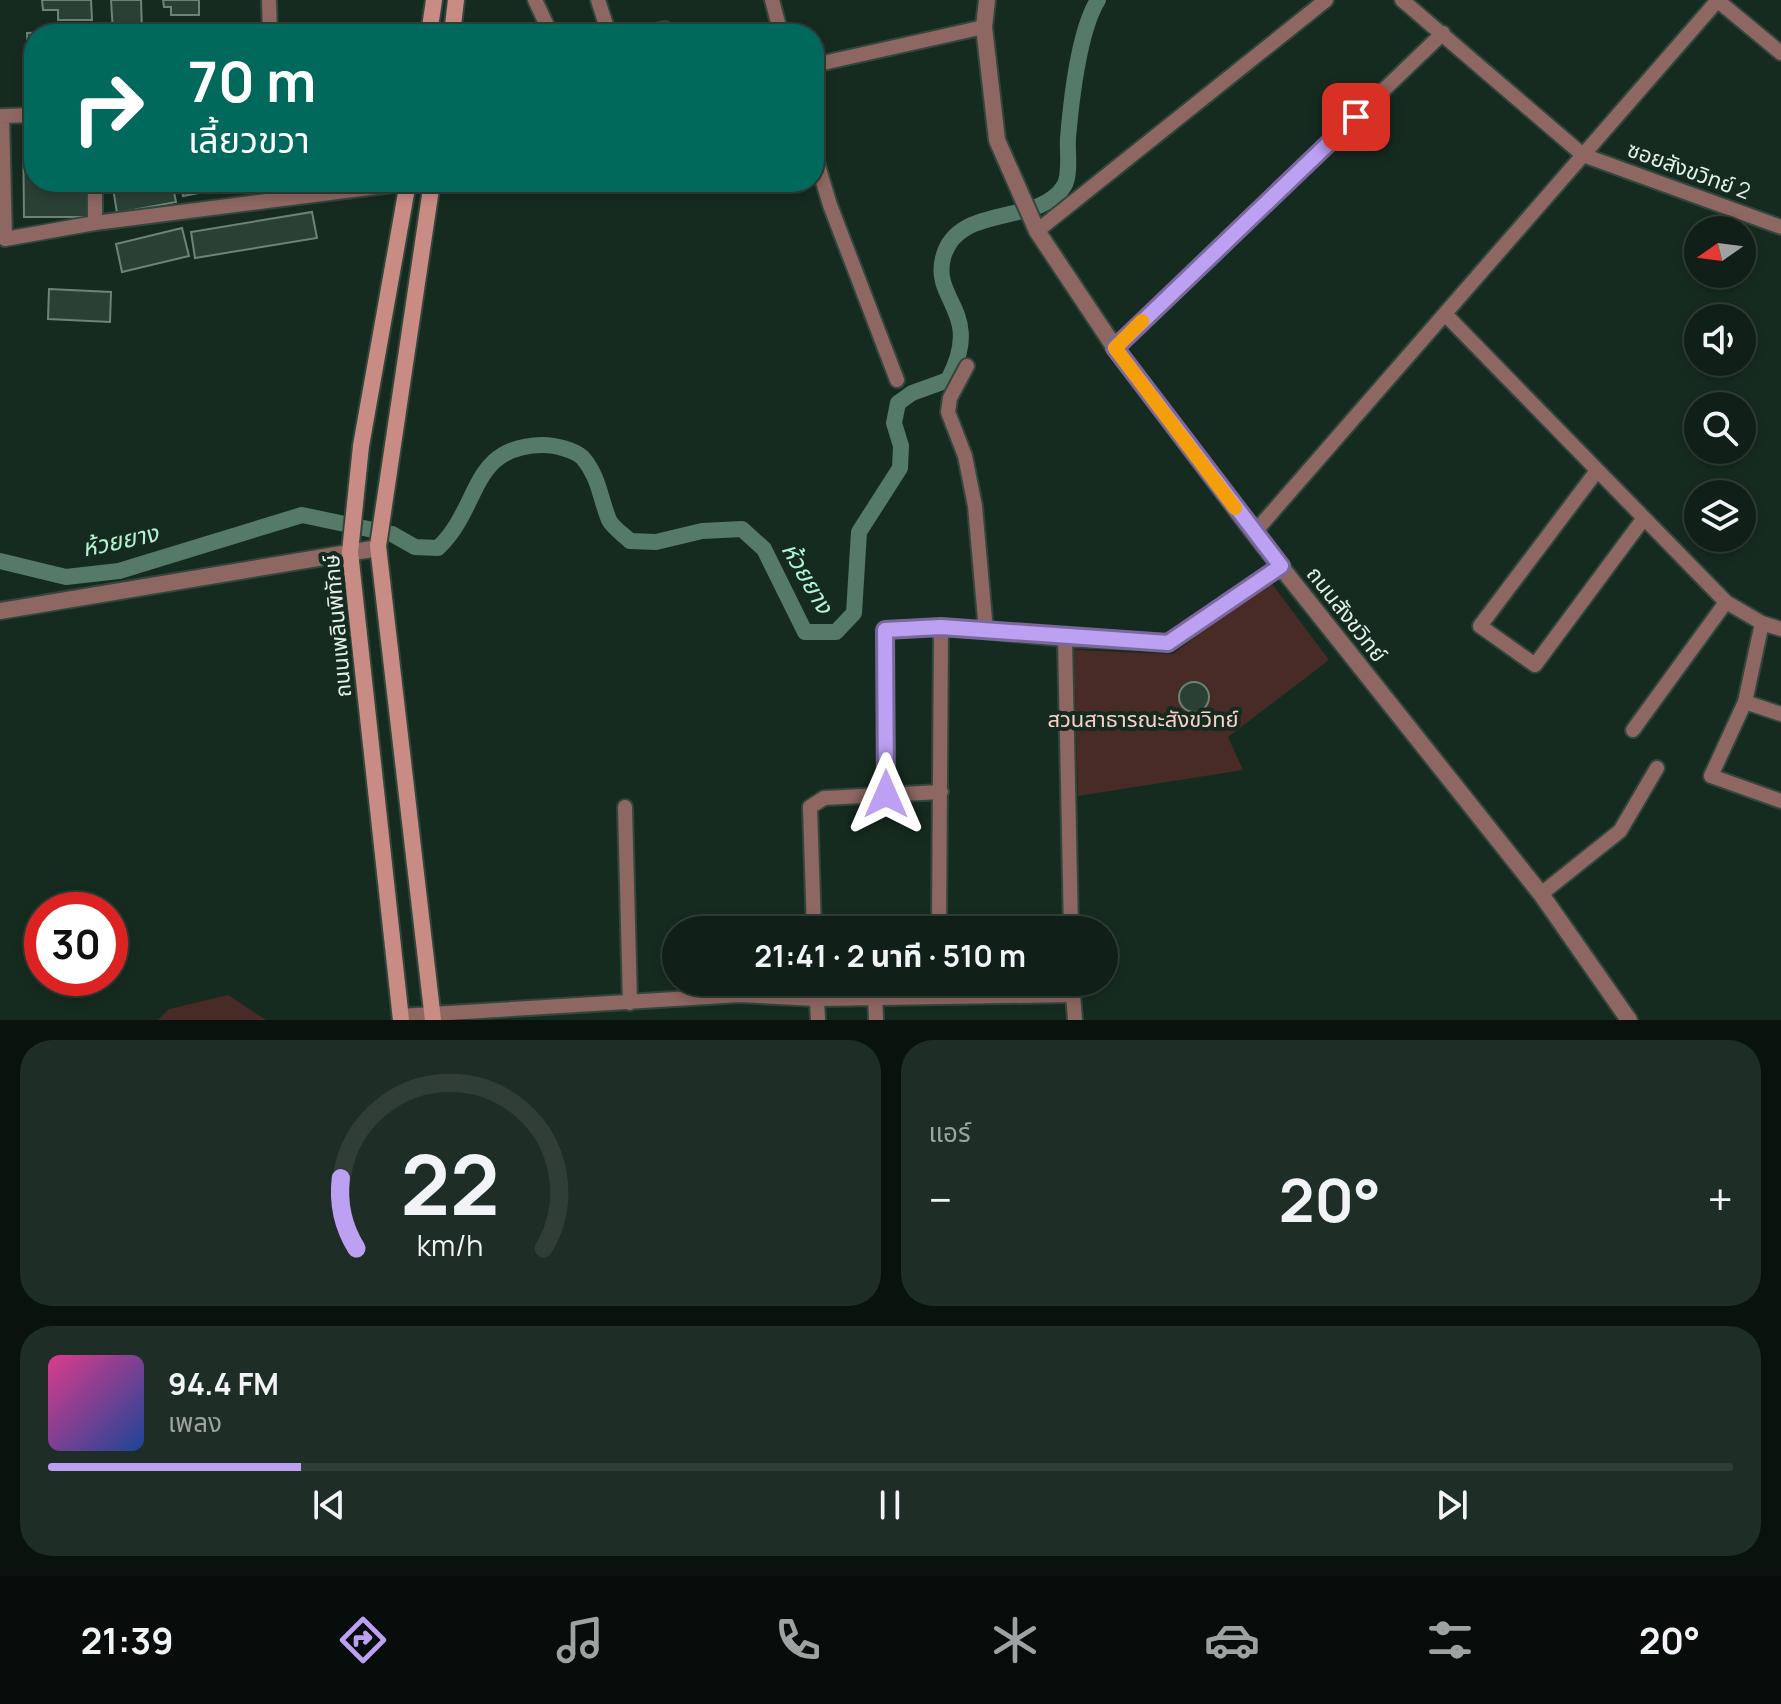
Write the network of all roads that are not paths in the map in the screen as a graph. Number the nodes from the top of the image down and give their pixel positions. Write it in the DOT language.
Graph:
graph roads {
  1 [pos="269,0"];
  2 [pos="434,0"];
  3 [pos="456,0"];
  4 [pos="535,0"];
  5 [pos="598,0"];
  6 [pos="772,0"];
  7 [pos="987,0"];
  8 [pos="1326,0"];
  9 [pos="1402,0"];
  10 [pos="1718,0"];
  11 [pos="270,24"];
  12 [pos="430,24"];
  13 [pos="453,24"];
  14 [pos="546,24"];
  15 [pos="606,24"];
  16 [pos="778,24"];
  17 [pos="984,27"];
  18 [pos="1443,33"];
  19 [pos="1781,53"];
  20 [pos="824,63"];
  21 [pos="24,115"];
  22 [pos="1583,155"];
  23 [pos="824,185"];
  24 [pos="95,192"];
  25 [pos="271,192"];
  26 [pos="406,192"];
  27 [pos="431,192"];
  28 [pos="95,223"];
  29 [pos="1781,227"];
  30 [pos="1037,231"];
  31 [pos="1445,314"];
  32 [pos="1115,348"];
  33 [pos="967,366"];
  34 [pos="897,380"];
  35 [pos="1596,472"];
  36 [pos="1644,518"];
  37 [pos="1254,533"];
  38 [pos="378,547"];
  39 [pos="350,551"];
  40 [pos="1281,566"];
  41 [pos="1726,602"];
  42 [pos="0,611"];
  43 [pos="1762,623"];
  44 [pos="941,627"];
  45 [pos="1781,629"];
  46 [pos="986,631"];
  47 [pos="1065,639"];
  48 [pos="1745,702"];
  49 [pos="1781,714"];
  50 [pos="1633,730"];
  51 [pos="1657,768"];
  52 [pos="941,792"];
  53 [pos="886,794"];
  54 [pos="1781,801"];
  55 [pos="625,807"];
  56 [pos="1541,894"];
  57 [pos="814,916"];
  58 [pos="939,916"];
  59 [pos="1071,916"];
  60 [pos="817,996"];
  61 [pos="875,996"];
  62 [pos="1073,996"];
  63 [pos="817,999"];
  64 [pos="630,1003"];
  65 [pos="540,1014"];
  66 [pos="432,1017"];
  67 [pos="400,1018"];
  68 [pos="818,1020"];
  69 [pos="876,1020"];
  70 [pos="1075,1020"];
  71 [pos="1629,1020"];
  1 -- 11 [label="street"];
  2 -- 12 [label="main road"];
  3 -- 13 [label="main road"];
  4 -- 14 [label="street"];
  5 -- 15 [label="street"];
  6 -- 16 [label="street"];
  7 -- 17 [label="street, ถนนสังขวิทย์"];
  8 -- 30 [label="street"];
  9 -- 18 [label="street"];
  10 -- 19 [label="street"];
  10 -- 22 [label="street"];
  17 -- 20 [label="street"];
  17 -- 30 [label="street, ถนนสังขวิทย์"];
  18 -- 22 [label="street"];
  18 -- 32 [label="street"];
  21 -- 28 [label="street"];
  22 -- 29 [label="street, ซอยสังขวิทย์ 2"];
  22 -- 31 [label="street"];
  23 -- 34 [label="street"];
  24 -- 28 [label="street"];
  25 -- 28 [label="street"];
  26 -- 39 [label="main road, ถนนเพลินพิทักษ์"];
  27 -- 38 [label="main road"];
  30 -- 32 [label="street, ถนนสังขวิทย์"];
  31 -- 35 [label="street"];
  31 -- 37 [label="street"];
  32 -- 37 [label="street, ถนนสังขวิทย์"];
  33 -- 46 [label="street"];
  35 -- 36 [label="street"];
  35 -- 36 [label="street"];
  36 -- 41 [label="street"];
  37 -- 40 [label="street, ถนนสังขวิทย์"];
  38 -- 39 [label="street"];
  38 -- 66 [label="main road"];
  39 -- 42 [label="street"];
  39 -- 67 [label="main road, ถนนเพลินพิทักษ์"];
  40 -- 47 [label="street"];
  40 -- 56 [label="street, ถนนสังขวิทย์"];
  41 -- 43 [label="street"];
  41 -- 50 [label="street"];
  43 -- 45 [label="street"];
  43 -- 48 [label="street"];
  44 -- 46 [label="street"];
  44 -- 52 [label="street"];
  44 -- 53 [label="street"];
  46 -- 47 [label="street"];
  47 -- 59 [label="street"];
  48 -- 49 [label="street"];
  48 -- 54 [label="street"];
  51 -- 56 [label="street"];
  52 -- 53 [label="street"];
  52 -- 58 [label="street"];
  53 -- 57 [label="street"];
  55 -- 64 [label="street"];
  56 -- 71 [label="street, ถนนสังขวิทย์"];
  60 -- 63 [label="street"];
  61 -- 63 [label="street"];
  61 -- 69 [label="street"];
  62 -- 70 [label="street"];
  63 -- 64 [label="street"];
  63 -- 68 [label="street"];
  64 -- 65 [label="street"];
  65 -- 66 [label="street"];
  66 -- 67 [label="street"];
}
